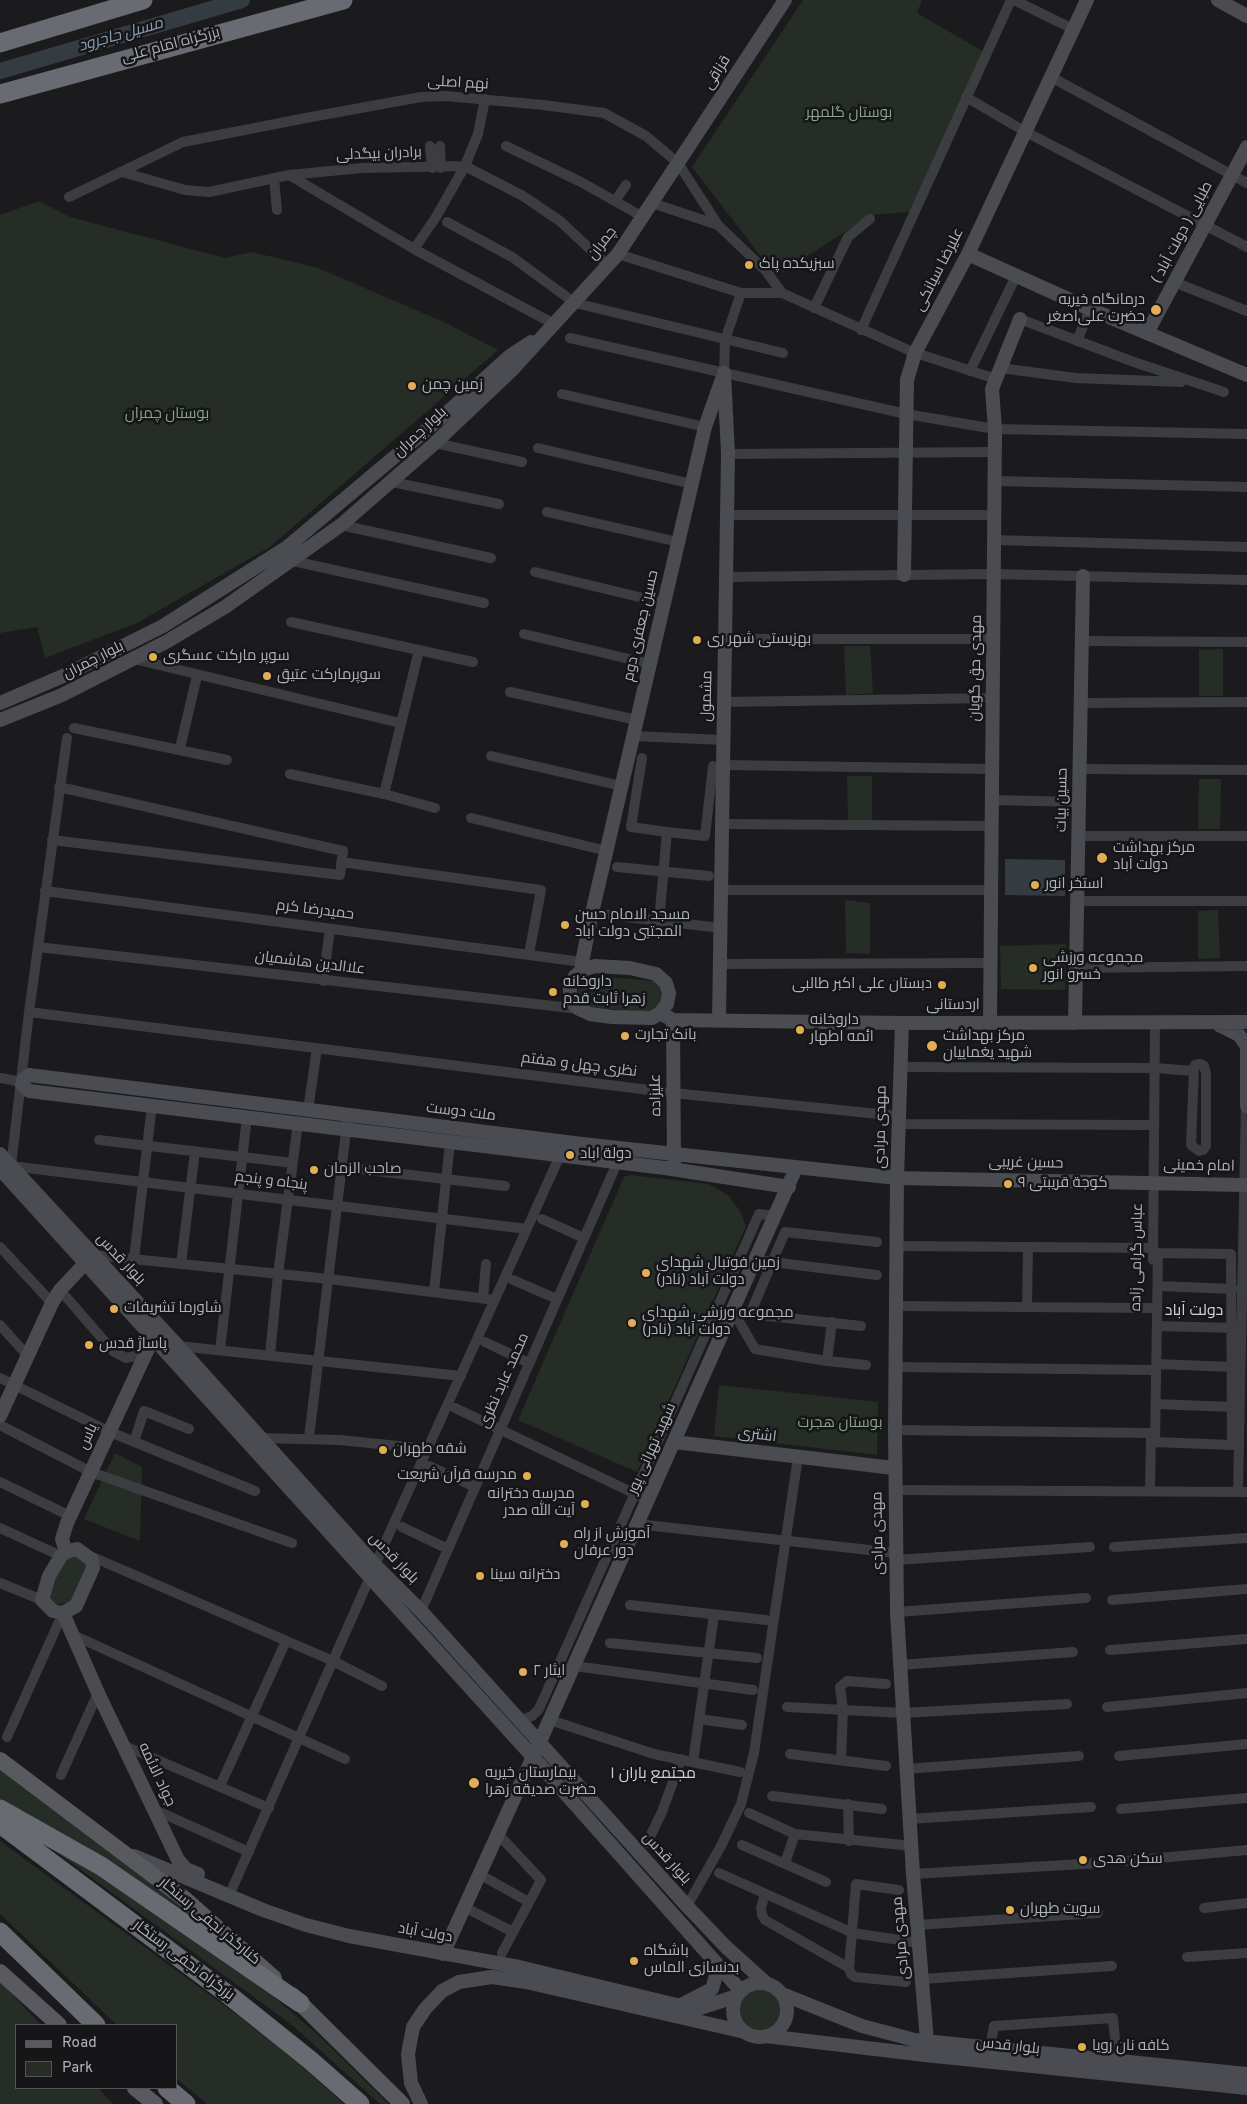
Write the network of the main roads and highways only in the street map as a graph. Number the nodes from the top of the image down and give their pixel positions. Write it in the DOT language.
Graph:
graph roads {
  1 [pos="143,0"];
  2 [pos="343,0"];
  3 [pos="0,43"];
  4 [pos="0,94"];
  5 [pos="0,1760"];
  6 [pos="0,1809"];
  7 [pos="0,1824"];
  8 [pos="0,1932"];
  9 [pos="0,1972"];
  10 [pos="300,2003"];
  11 [pos="58,2024"];
  12 [pos="95,2024"];
  13 [pos="136,2089"];
  14 [pos="168,2089"];
  15 [pos="155,2104"];
  16 [pos="186,2104"];
  17 [pos="360,2104"];
  18 [pos="402,2104"];
  1 -- 3 [label="highway"];
  2 -- 4 [label="highway, بزرگراه امام علی"];
  5 -- 10 [label="main road, کنارگذر نجفی رستگار"];
  6 -- 10 [label="highway"];
  7 -- 17 [label="highway, بزرگراه نجفی رستگار"];
  8 -- 12 [label="highway"];
  9 -- 11 [label="main road"];
  10 -- 18 [label="main road, کنارگذر نجفی رستگار"];
  13 -- 15 [label="main road"];
  14 -- 16 [label="highway"];
}
